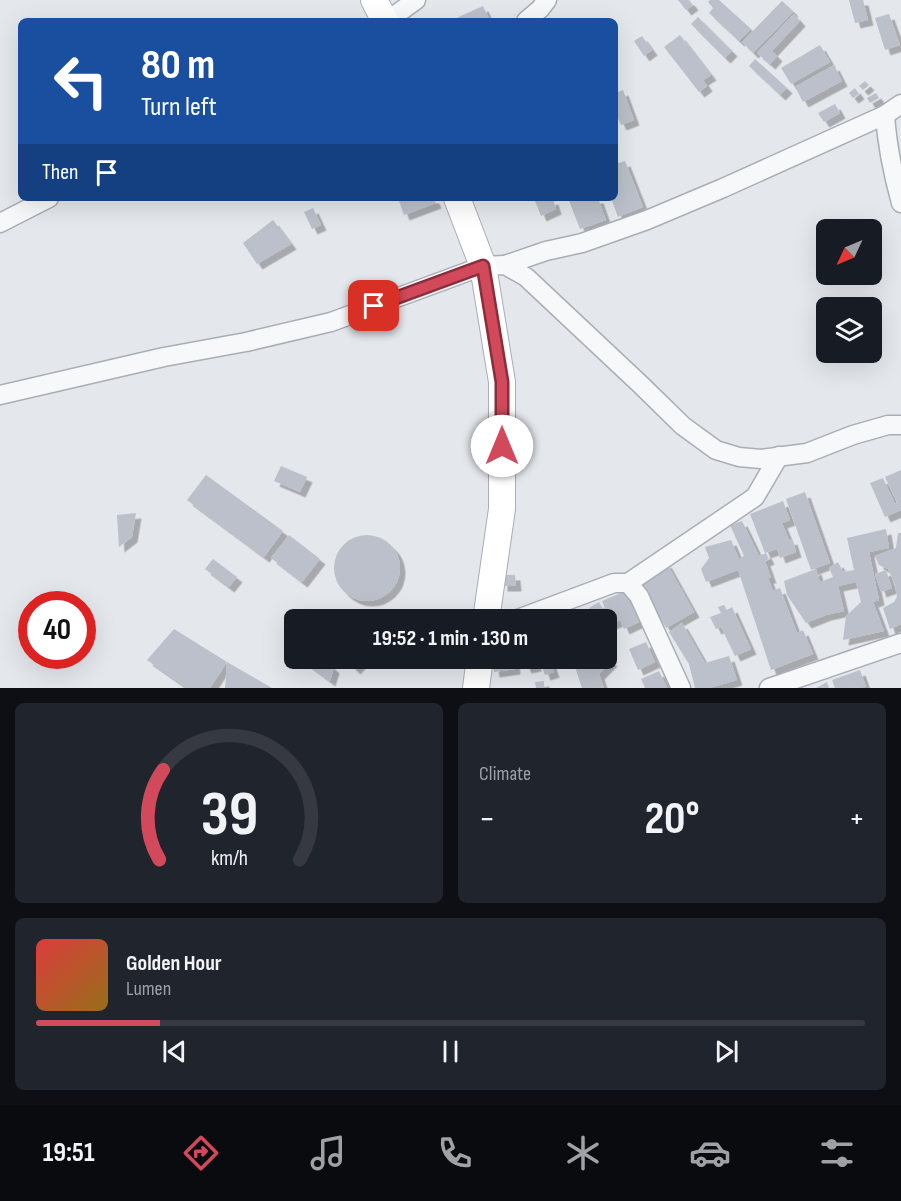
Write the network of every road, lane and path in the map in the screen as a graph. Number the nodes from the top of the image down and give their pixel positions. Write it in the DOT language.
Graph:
graph roads {
  1 [pos="374,0"];
  2 [pos="416,0"];
  3 [pos="547,0"];
  4 [pos="384,18"];
  5 [pos="390,18"];
  6 [pos="530,18"];
  7 [pos="901,104"];
  8 [pos="885,115"];
  9 [pos="43,201"];
  10 [pos="459,201"];
  11 [pos="901,203"];
  12 [pos="0,222"];
  13 [pos="494,266"];
  14 [pos="0,395"];
  15 [pos="897,423"];
  16 [pos="778,456"];
  17 [pos="628,584"];
  18 [pos="488,609"];
  19 [pos="545,609"];
  20 [pos="901,643"];
  21 [pos="479,669"];
  22 [pos="476,688"];
  23 [pos="681,688"];
  24 [pos="769,688"];
  1 -- 4 [label="street"];
  2 -- 5 [label="street"];
  3 -- 6 [label="street"];
  7 -- 8 [label="street"];
  8 -- 11 [label="street"];
  8 -- 13 [label="street"];
  9 -- 12 [label="street"];
  10 -- 13 [label="street"];
  13 -- 14 [label="street"];
  13 -- 16 [label="street"];
  13 -- 18 [label="street"];
  15 -- 16 [label="street"];
  16 -- 17 [label="street"];
  17 -- 19 [label="street"];
  17 -- 23 [label="street"];
  20 -- 24 [label="street"];
  21 -- 22 [label="street"];
}
